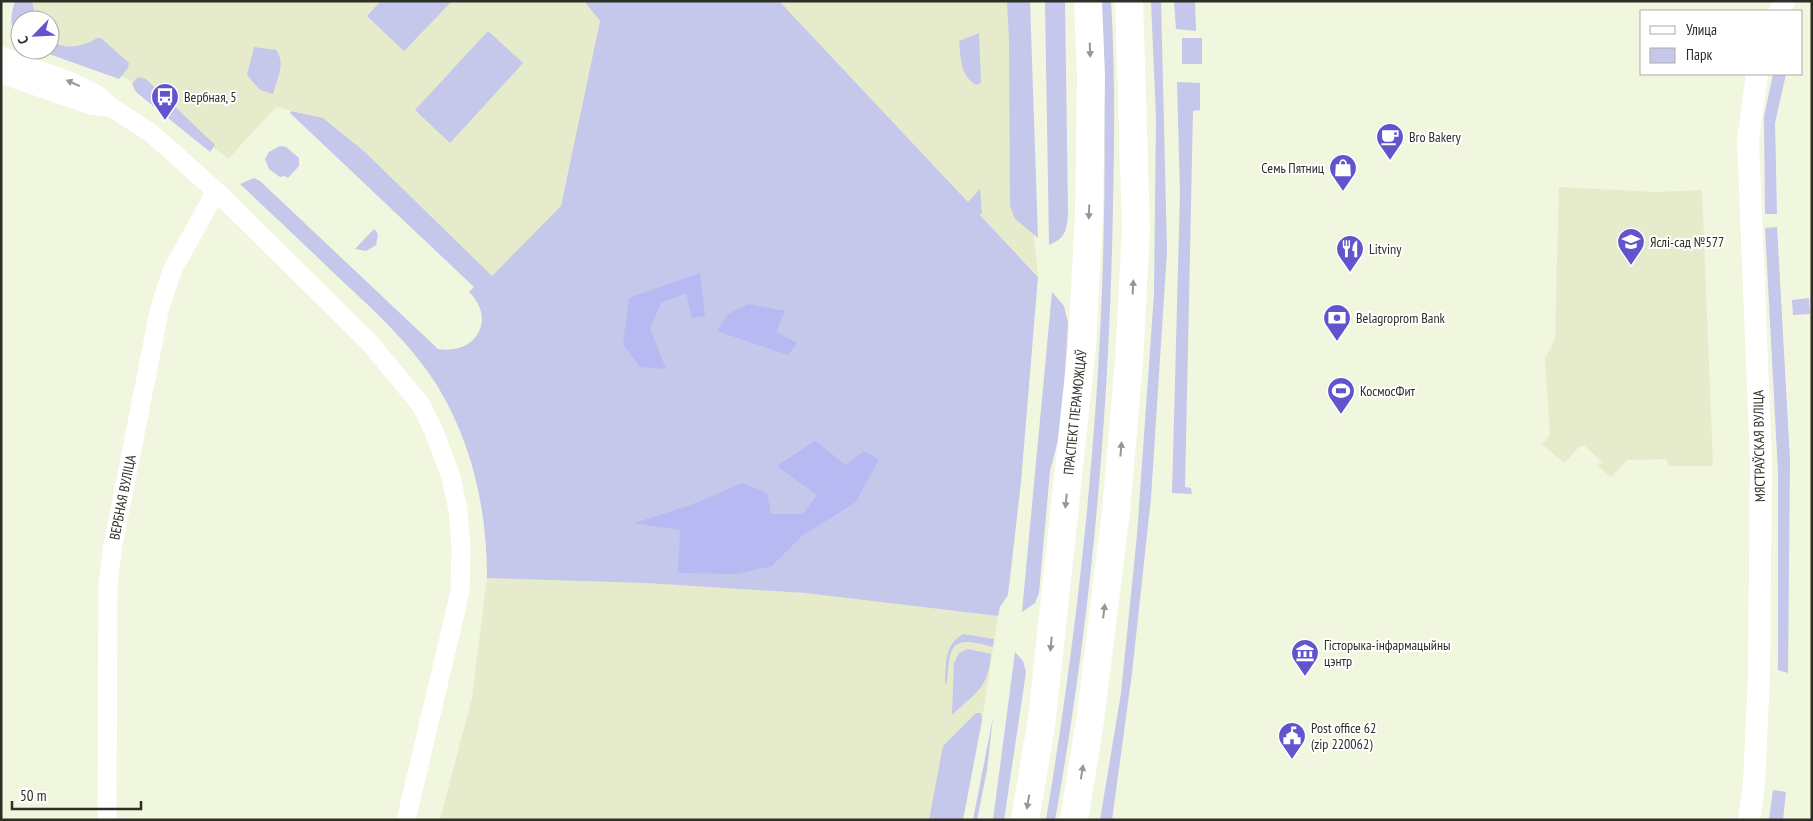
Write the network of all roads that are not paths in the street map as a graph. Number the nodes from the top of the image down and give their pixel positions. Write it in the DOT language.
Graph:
graph roads {
  1 [pos="1088,1"];
  2 [pos="1129,1"];
  3 [pos="1,56"];
  4 [pos="1,74"];
  5 [pos="1757,75"];
  6 [pos="114,109"];
  7 [pos="216,192"];
  8 [pos="107,820"];
  9 [pos="406,820"];
  10 [pos="1025,820"];
  11 [pos="1074,820"];
  12 [pos="1749,820"];
  1 -- 10 [label="main road, ПРАСПЕКТ ПЕРАМОЖЦАЎ, one-way"];
  11 -- 2 [label="main road, one-way"];
  6 -- 3 [label="street, one-way"];
  4 -- 6 [label="street"];
  5 -- 12 [label="street, МЯСТРАЎСКАЯ ВУЛІЦА"];
  6 -- 7 [label="street"];
  7 -- 8 [label="street, ВЕРБНАЯ ВУЛІЦА"];
  7 -- 9 [label="street"];
}
